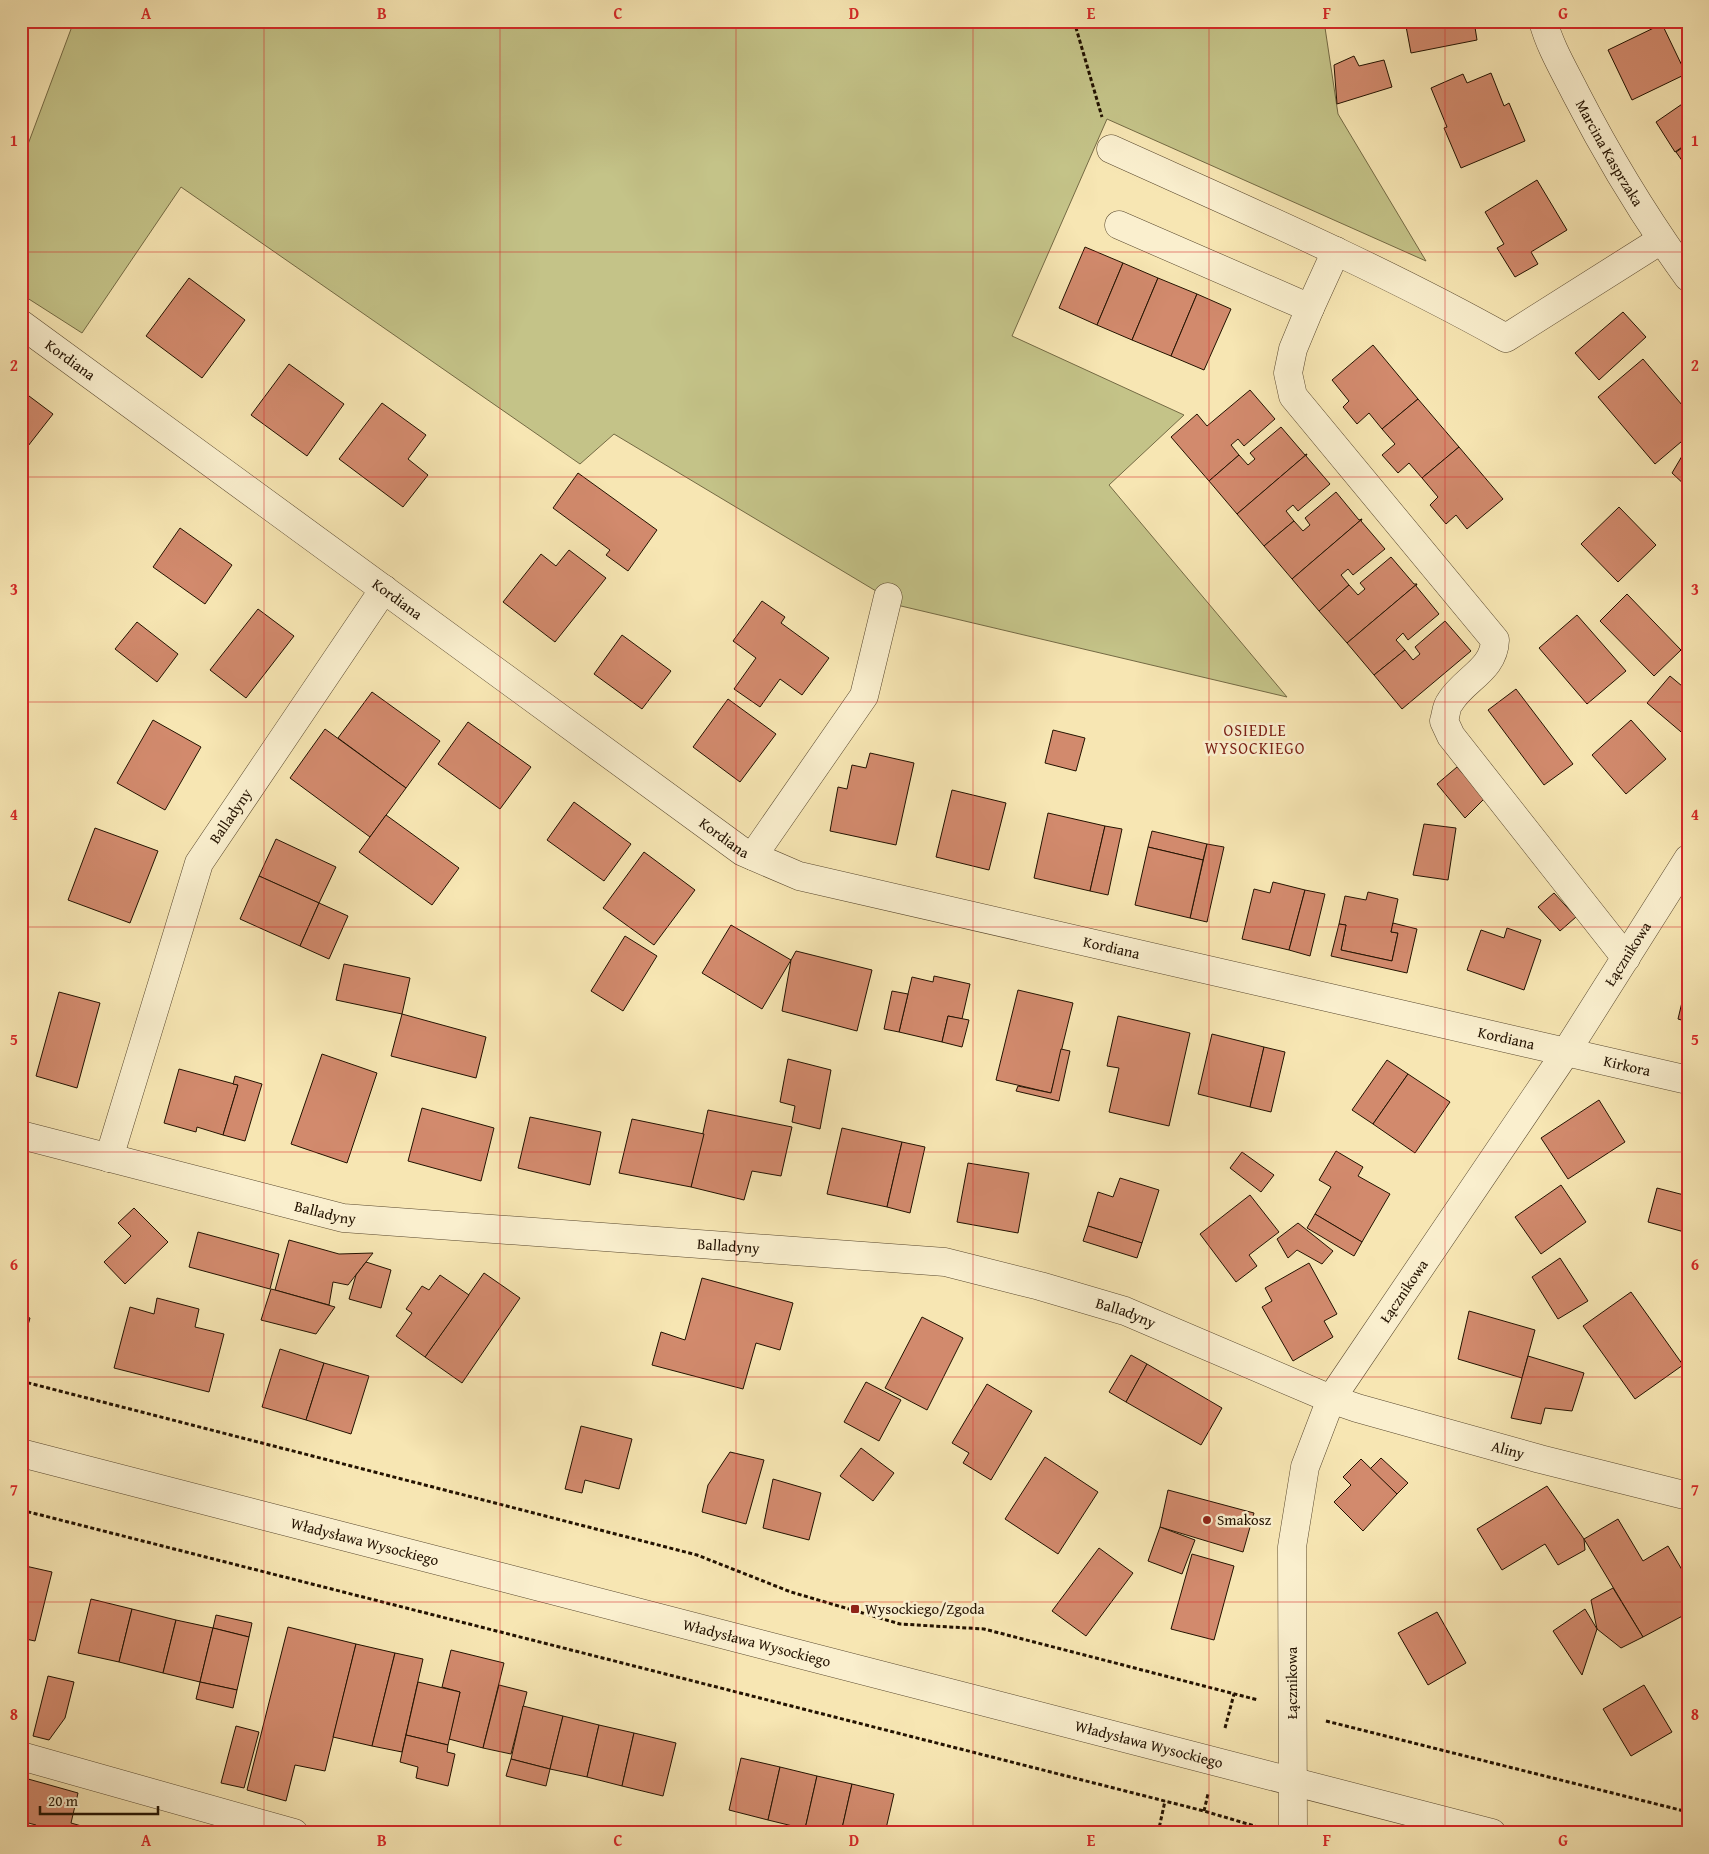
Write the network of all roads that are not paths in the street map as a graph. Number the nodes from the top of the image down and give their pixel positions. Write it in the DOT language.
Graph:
graph roads {
  1 [pos="1543,21"];
  2 [pos="1111,149"];
  3 [pos="1119,225"];
  4 [pos="1661,240"];
  5 [pos="1336,251"];
  6 [pos="1688,278"];
  7 [pos="1310,308"];
  8 [pos="21,324"];
  9 [pos="384,590"];
  10 [pos="888,597"];
  11 [pos="753,856"];
  12 [pos="1688,859"];
  13 [pos="1626,958"];
  14 [pos="1566,1052"];
  15 [pos="1688,1080"];
  16 [pos="21,1135"];
  17 [pos="109,1158"];
  18 [pos="1331,1399"];
  19 [pos="21,1453"];
  20 [pos="1688,1496"];
  21 [pos="21,1756"];
  22 [pos="1293,1781"];
  23 [pos="293,1833"];
  24 [pos="1293,1833"];
  25 [pos="1492,1833"];
  1 -- 4 [label="street, Marcina Kasprzaka"];
  2 -- 5 [label="street"];
  3 -- 7 [label="street"];
  4 -- 5 [label="street"];
  4 -- 6 [label="street, Marcina Kasprzaka"];
  5 -- 7 [label="street"];
  7 -- 13 [label="street"];
  8 -- 9 [label="street, Kordiana"];
  9 -- 11 [label="street, Kordiana"];
  9 -- 17 [label="street, Balladyny"];
  10 -- 11 [label="street"];
  11 -- 14 [label="street, Kordiana"];
  12 -- 13 [label="street, Łącznikowa"];
  13 -- 14 [label="street, Łącznikowa"];
  14 -- 15 [label="street, Kirkora"];
  14 -- 18 [label="street, Łącznikowa"];
  16 -- 17 [label="street, Balladyny"];
  17 -- 18 [label="street, Balladyny"];
  18 -- 20 [label="street, Aliny"];
  18 -- 22 [label="street, Łącznikowa"];
  19 -- 22 [label="street, Władysława Wysockiego"];
  21 -- 23 [label="street"];
  22 -- 24 [label="street, Łącznikowa"];
  22 -- 25 [label="street, Władysława Wysockiego"];
}
